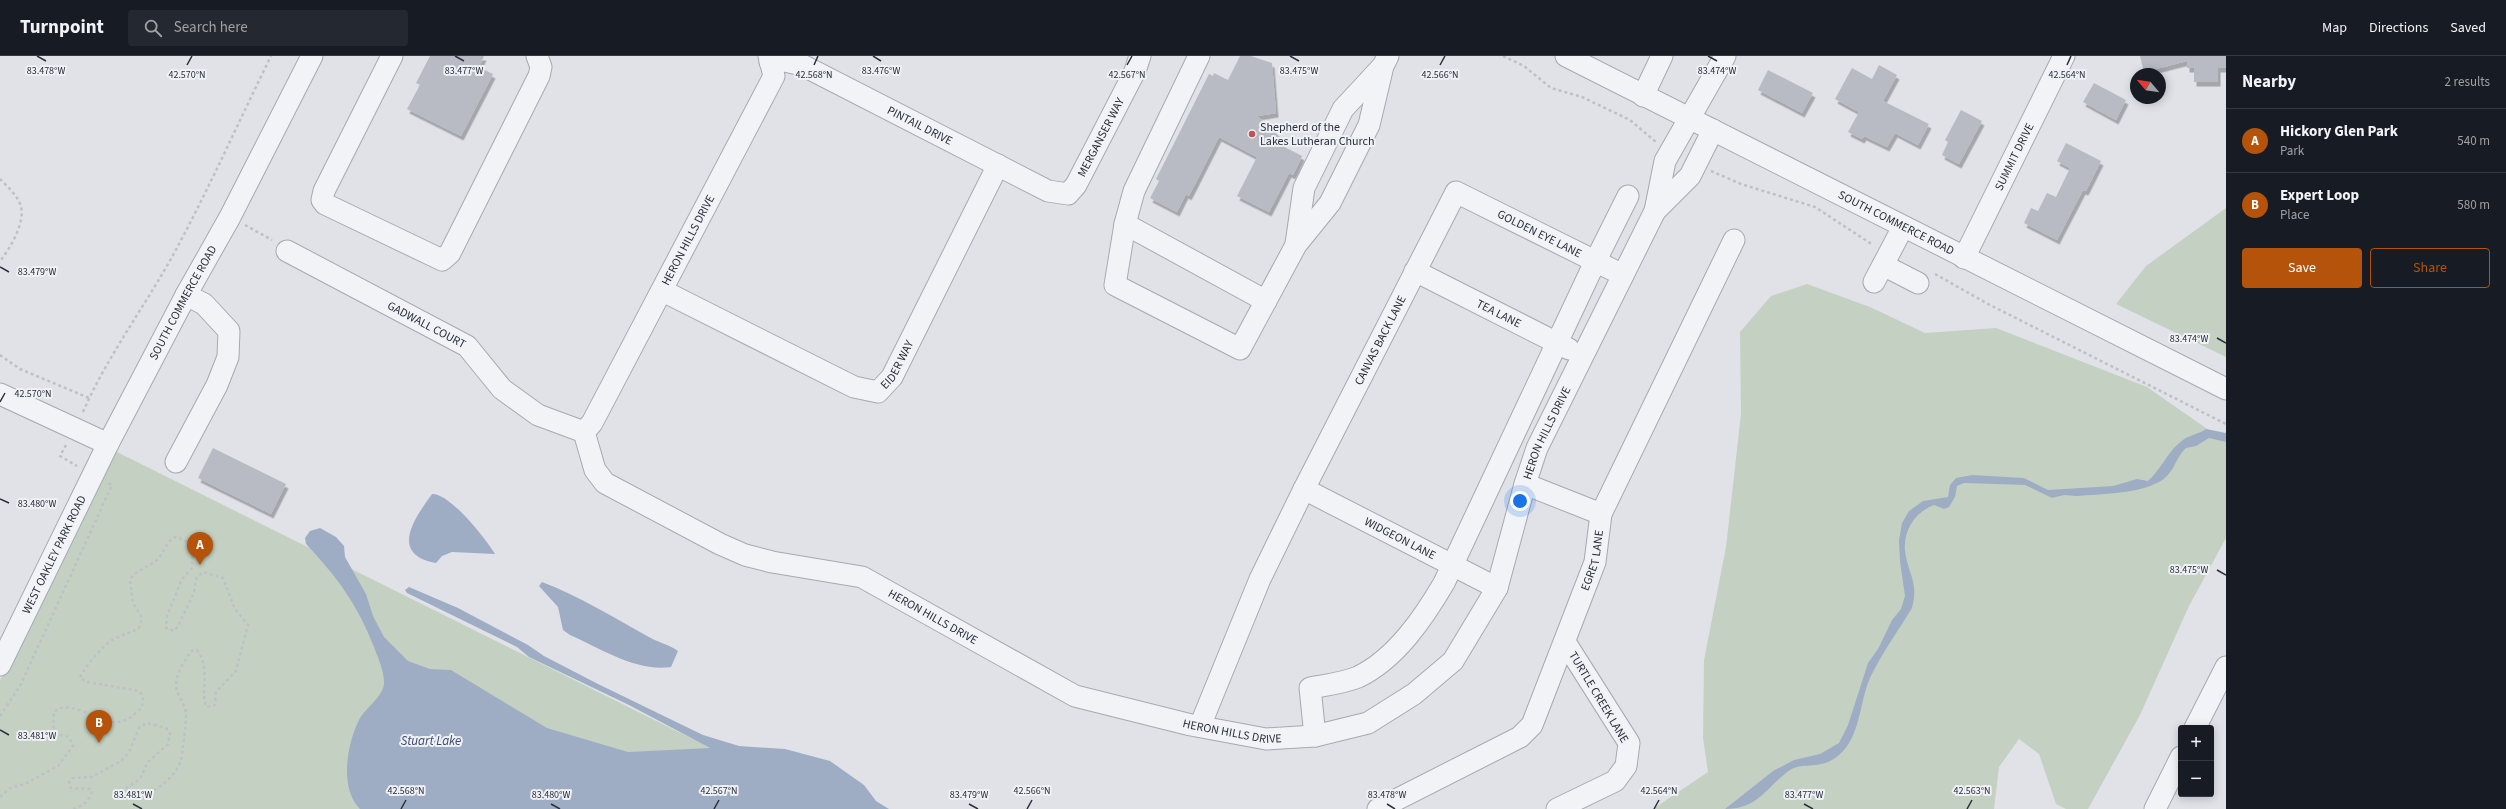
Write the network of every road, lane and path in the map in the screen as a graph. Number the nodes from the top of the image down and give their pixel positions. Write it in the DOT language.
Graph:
graph roads {
  1 [pos="271,56"];
  2 [pos="312,56"];
  3 [pos="392,56"];
  4 [pos="537,56"];
  5 [pos="1140,56"];
  6 [pos="1199,56"];
  7 [pos="1503,56"];
  8 [pos="1566,56"];
  9 [pos="1662,56"];
  10 [pos="1725,56"];
  11 [pos="2064,56"];
  12 [pos="770,59"];
  13 [pos="1386,61"];
  14 [pos="1643,96"];
  15 [pos="1689,119"];
  16 [pos="1713,130"];
  17 [pos="1672,149"];
  18 [pos="1698,163"];
  19 [pos="998,165"];
  20 [pos="0,180"];
  21 [pos="1456,192"];
  22 [pos="1068,194"];
  23 [pos="1628,196"];
  24 [pos="1655,212"];
  25 [pos="230,217"];
  26 [pos="1125,224"];
  27 [pos="1903,227"];
  28 [pos="1734,240"];
  29 [pos="1296,244"];
  30 [pos="287,251"];
  31 [pos="1964,258"];
  32 [pos="0,261"];
  33 [pos="1595,262"];
  34 [pos="1882,267"];
  35 [pos="1415,271"];
  36 [pos="1623,275"];
  37 [pos="1925,278"];
  38 [pos="663,291"];
  39 [pos="186,295"];
  40 [pos="1266,301"];
  41 [pos="1557,342"];
  42 [pos="0,355"];
  43 [pos="1582,356"];
  44 [pos="2226,389"];
  45 [pos="0,394"];
  46 [pos="89,398"];
  47 [pos="2226,424"];
  48 [pos="588,427"];
  49 [pos="75,428"];
  50 [pos="108,444"];
  51 [pos="60,456"];
  52 [pos="176,462"];
  53 [pos="93,475"];
  54 [pos="1525,484"];
  55 [pos="1304,489"];
  56 [pos="1601,514"];
  57 [pos="1451,566"];
  58 [pos="1497,588"];
  59 [pos="1565,642"];
  60 [pos="0,665"];
  61 [pos="2226,667"];
  62 [pos="0,716"];
  63 [pos="2197,725"];
  64 [pos="1200,726"];
  65 [pos="1315,736"];
  66 [pos="2179,761"];
  67 [pos="0,796"];
  68 [pos="73,809"];
  69 [pos="1378,809"];
  70 [pos="1557,809"];
  71 [pos="2155,809"];
  1 -- 46 [label="path"];
  2 -- 25 [label="street, SOUTH COMMERCE ROAD"];
  3 -- 4 [label="street"];
  5 -- 22 [label="street, MERGANSER WAY"];
  6 -- 26 [label="street"];
  7 -- 17 [label="path"];
  8 -- 14 [label="street, SOUTH COMMERCE ROAD"];
  9 -- 14 [label="street"];
  10 -- 15 [label="street, HERON HILLS DRIVE"];
  11 -- 31 [label="street, SUMMIT DRIVE"];
  12 -- 19 [label="street, PINTAIL DRIVE"];
  12 -- 38 [label="street, HERON HILLS DRIVE"];
  13 -- 29 [label="street"];
  13 -- 29 [label="street"];
  14 -- 15 [label="street, SOUTH COMMERCE ROAD"];
  15 -- 16 [label="street, SOUTH COMMERCE ROAD"];
  15 -- 17 [label="street, HERON HILLS DRIVE"];
  16 -- 18 [label="street, HERON HILLS DRIVE"];
  16 -- 27 [label="street, SOUTH COMMERCE ROAD"];
  17 -- 24 [label="street, HERON HILLS DRIVE"];
  18 -- 24 [label="street, HERON HILLS DRIVE"];
  18 -- 34 [label="path"];
  19 -- 22 [label="street, PINTAIL DRIVE"];
  19 -- 38 [label="street, EIDER WAY"];
  20 -- 32 [label="path"];
  21 -- 33 [label="street, GOLDEN EYE LANE"];
  21 -- 35 [label="street, CANVAS BACK LANE"];
  23 -- 33 [label="street"];
  24 -- 36 [label="street, HERON HILLS DRIVE"];
  25 -- 30 [label="path"];
  25 -- 39 [label="street, SOUTH COMMERCE ROAD"];
  26 -- 40 [label="street"];
  26 -- 40 [label="street"];
  27 -- 31 [label="street, SOUTH COMMERCE ROAD"];
  27 -- 34 [label="street"];
  28 -- 56 [label="street, EGRET LANE"];
  29 -- 40 [label="street"];
  30 -- 48 [label="street, GADWALL COURT"];
  31 -- 44 [label="street, SOUTH COMMERCE ROAD"];
  33 -- 36 [label="street, GOLDEN EYE LANE"];
  33 -- 41 [label="street"];
  34 -- 37 [label="street"];
  35 -- 41 [label="street, TEA LANE"];
  35 -- 55 [label="street, CANVAS BACK LANE"];
  36 -- 43 [label="street, HERON HILLS DRIVE"];
  37 -- 47 [label="path"];
  38 -- 48 [label="street, HERON HILLS DRIVE"];
  39 -- 50 [label="street, SOUTH COMMERCE ROAD"];
  39 -- 52 [label="street"];
  41 -- 43 [label="street, TEA LANE"];
  41 -- 57 [label="street"];
  42 -- 46 [label="path"];
  43 -- 54 [label="street, HERON HILLS DRIVE"];
  45 -- 49 [label="street"];
  46 -- 49 [label="path"];
  48 -- 64 [label="street, HERON HILLS DRIVE"];
  49 -- 50 [label="street"];
  49 -- 51 [label="path"];
  50 -- 53 [label="street, WEST OAKLEY PARK ROAD"];
  53 -- 60 [label="street, WEST OAKLEY PARK ROAD"];
  53 -- 62 [label="path"];
  54 -- 56 [label="street"];
  54 -- 58 [label="street, HERON HILLS DRIVE"];
  55 -- 57 [label="street, WIDGEON LANE"];
  55 -- 64 [label="street, CANVAS BACK LANE"];
  56 -- 59 [label="street, EGRET LANE"];
  57 -- 58 [label="street, WIDGEON LANE"];
  57 -- 65 [label="street"];
  58 -- 65 [label="street, HERON HILLS DRIVE"];
  59 -- 69 [label="street, EGRET LANE"];
  59 -- 70 [label="street, TURTLE CREEK LANE"];
  61 -- 63 [label="street"];
  64 -- 65 [label="street, HERON HILLS DRIVE"];
  66 -- 71 [label="street"];
  67 -- 68 [label="path"];
}
